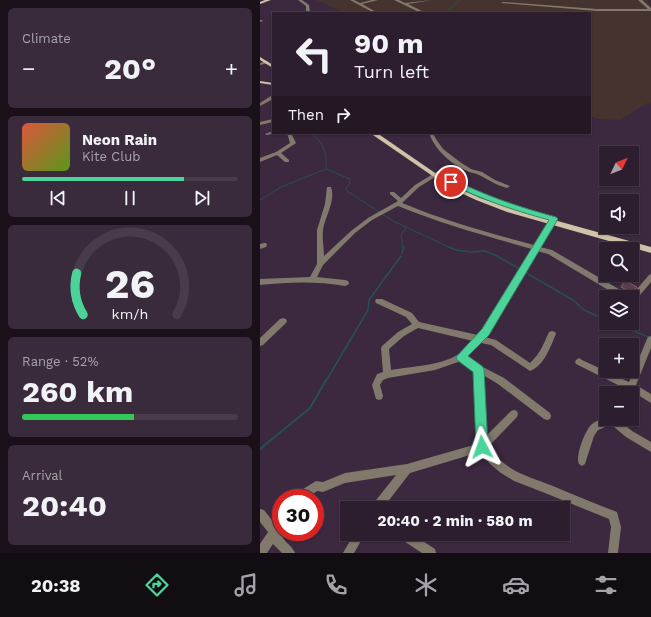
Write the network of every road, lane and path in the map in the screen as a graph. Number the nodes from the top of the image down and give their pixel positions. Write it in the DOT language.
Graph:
graph roads {
  1 [pos="270,0"];
  2 [pos="300,0"];
  3 [pos="352,0"];
  4 [pos="376,0"];
  5 [pos="396,0"];
  6 [pos="430,0"];
  7 [pos="640,0"];
  8 [pos="260,3"];
  9 [pos="503,3"];
  10 [pos="359,4"];
  11 [pos="405,4"];
  12 [pos="651,10"];
  13 [pos="308,12"];
  14 [pos="374,12"];
  15 [pos="422,12"];
  16 [pos="260,58"];
  17 [pos="267,62"];
  18 [pos="260,64"];
  19 [pos="272,66"];
  20 [pos="260,81"];
  21 [pos="272,83"];
  22 [pos="272,98"];
  23 [pos="260,105"];
  24 [pos="272,120"];
  25 [pos="260,124"];
  26 [pos="272,132"];
  27 [pos="267,134"];
  28 [pos="289,134"];
  29 [pos="375,134"];
  30 [pos="381,134"];
  31 [pos="431,134"];
  32 [pos="278,153"];
  33 [pos="260,160"];
  34 [pos="287,161"];
  35 [pos="436,174"];
  36 [pos="506,186"];
  37 [pos="329,188"];
  38 [pos="392,193"];
  39 [pos="399,202"];
  40 [pos="553,220"];
  41 [pos="648,247"];
  42 [pos="537,248"];
  43 [pos="320,264"];
  44 [pos="651,277"];
  45 [pos="313,279"];
  46 [pos="260,282"];
  47 [pos="345,284"];
  48 [pos="614,290"];
  49 [pos="639,291"];
  50 [pos="379,302"];
  51 [pos="283,321"];
  52 [pos="417,325"];
  53 [pos="552,334"];
  54 [pos="478,340"];
  55 [pos="650,340"];
  56 [pos="260,343"];
  57 [pos="461,357"];
  58 [pos="579,362"];
  59 [pos="478,369"];
  60 [pos="387,374"];
  61 [pos="622,386"];
  62 [pos="631,386"];
  63 [pos="639,394"];
  64 [pos="379,396"];
  65 [pos="651,399"];
  66 [pos="514,414"];
  67 [pos="547,416"];
  68 [pos="599,425"];
  69 [pos="622,426"];
  70 [pos="482,447"];
  71 [pos="651,447"];
  72 [pos="582,461"];
  73 [pos="407,469"];
  74 [pos="312,489"];
  75 [pos="382,501"];
  76 [pos="260,514"];
  77 [pos="272,523"];
  78 [pos="272,536"];
  79 [pos="277,541"];
  80 [pos="356,541"];
  81 [pos="413,541"];
  82 [pos="260,553"];
  83 [pos="290,553"];
  84 [pos="348,553"];
  85 [pos="431,553"];
  86 [pos="613,553"];
  1 -- 8 [label="main road"];
  2 -- 13 [label="street"];
  3 -- 10 [label="street"];
  4 -- 10 [label="street"];
  5 -- 11 [label="street"];
  6 -- 11 [label="street"];
  7 -- 12 [label="street"];
  9 -- 12 [label="street"];
  10 -- 14 [label="street"];
  11 -- 15 [label="street"];
  16 -- 17 [label="main road"];
  17 -- 18 [label="street"];
  17 -- 19 [label="main road"];
  20 -- 21 [label="main road"];
  22 -- 23 [label="street"];
  24 -- 25 [label="street"];
  26 -- 27 [label="street"];
  28 -- 32 [label="street"];
  29 -- 35 [label="main road"];
  30 -- 35 [label="main road"];
  31 -- 36 [label="street"];
  32 -- 33 [label="street"];
  32 -- 34 [label="street"];
  35 -- 39 [label="street"];
  35 -- 40 [label="main road"];
  37 -- 43 [label="street"];
  38 -- 39 [label="street"];
  39 -- 42 [label="street"];
  39 -- 43 [label="street"];
  40 -- 41 [label="main road"];
  40 -- 42 [label="street"];
  42 -- 48 [label="street"];
  42 -- 54 [label="street"];
  43 -- 45 [label="street"];
  44 -- 49 [label="street"];
  45 -- 46 [label="street"];
  45 -- 47 [label="street"];
  50 -- 52 [label="street"];
  51 -- 56 [label="street"];
  52 -- 54 [label="street"];
  52 -- 60 [label="street"];
  53 -- 54 [label="street"];
  54 -- 57 [label="street"];
  55 -- 62 [label="street"];
  57 -- 59 [label="street"];
  57 -- 60 [label="street"];
  58 -- 61 [label="street"];
  59 -- 67 [label="street"];
  59 -- 70 [label="street"];
  60 -- 64 [label="street"];
  63 -- 65 [label="street"];
  66 -- 70 [label="street"];
  68 -- 72 [label="street"];
  69 -- 71 [label="street"];
  70 -- 73 [label="street"];
  70 -- 86 [label="street"];
  73 -- 74 [label="street"];
  73 -- 75 [label="street"];
  76 -- 77 [label="street"];
  78 -- 82 [label="street"];
  79 -- 83 [label="street"];
  80 -- 84 [label="street"];
  81 -- 85 [label="street"];
}
